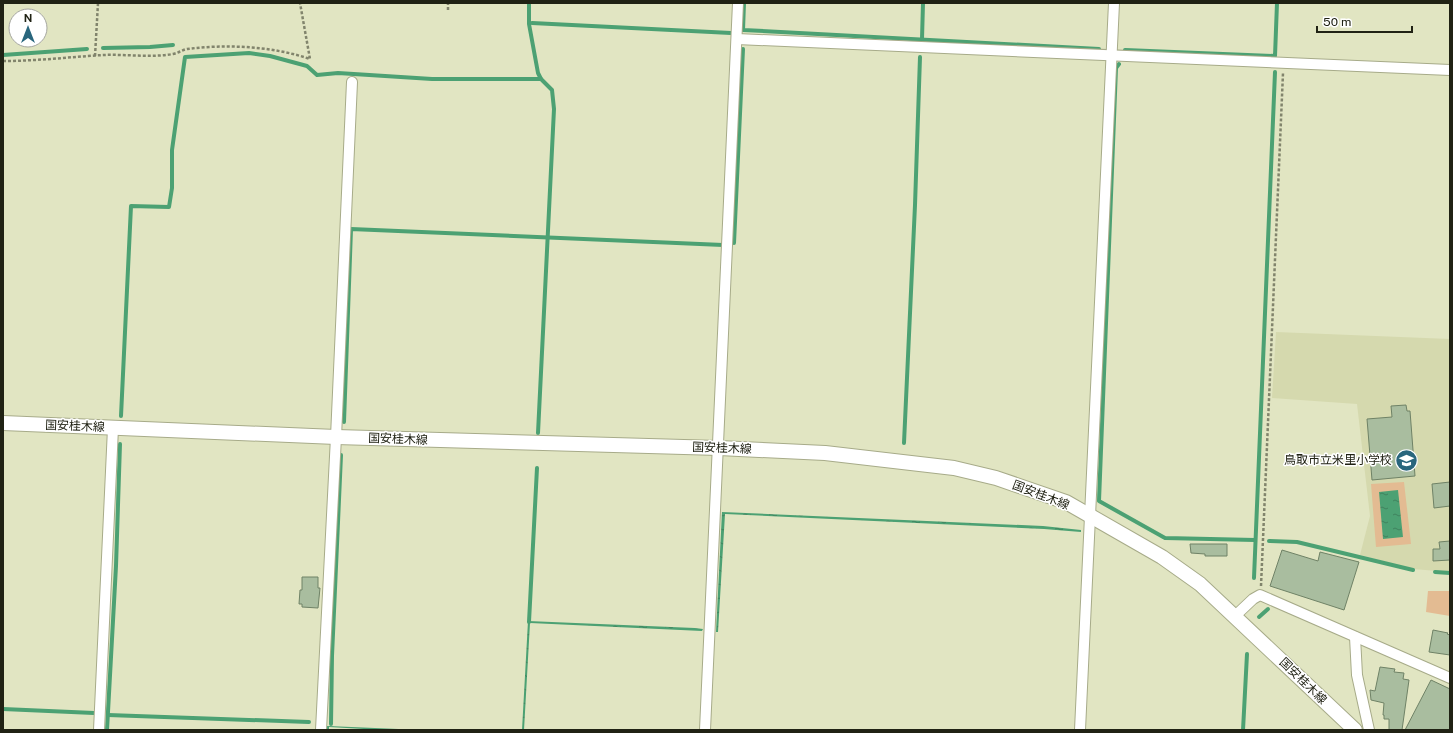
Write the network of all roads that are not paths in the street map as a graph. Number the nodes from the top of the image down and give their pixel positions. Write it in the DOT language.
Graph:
graph roads {
  1 [pos="738,3"];
  2 [pos="1114,3"];
  3 [pos="737,39"];
  4 [pos="1112,55"];
  5 [pos="1450,70"];
  6 [pos="352,82"];
  7 [pos="3,423"];
  8 [pos="113,428"];
  9 [pos="336,437"];
  10 [pos="719,448"];
  11 [pos="1091,516"];
  12 [pos="1235,616"];
  13 [pos="1355,636"];
  14 [pos="1450,678"];
  15 [pos="99,730"];
  16 [pos="321,730"];
  17 [pos="705,730"];
  18 [pos="1080,730"];
  19 [pos="1355,730"];
  20 [pos="1369,730"];
  1 -- 3 [label="street"];
  2 -- 4 [label="street"];
  3 -- 4 [label="street"];
  3 -- 10 [label="street"];
  4 -- 5 [label="street"];
  4 -- 11 [label="street"];
  6 -- 9 [label="street"];
  7 -- 8 [label="main road, 国安桂木線"];
  8 -- 9 [label="main road, 国安桂木線"];
  8 -- 15 [label="street"];
  9 -- 10 [label="main road, 国安桂木線"];
  9 -- 16 [label="street"];
  10 -- 11 [label="main road, 国安桂木線"];
  10 -- 17 [label="street"];
  11 -- 12 [label="main road, 国安桂木線"];
  11 -- 18 [label="street"];
  12 -- 13 [label="street"];
  12 -- 19 [label="main road, 国安桂木線"];
  13 -- 14 [label="street"];
  13 -- 20 [label="street"];
}
